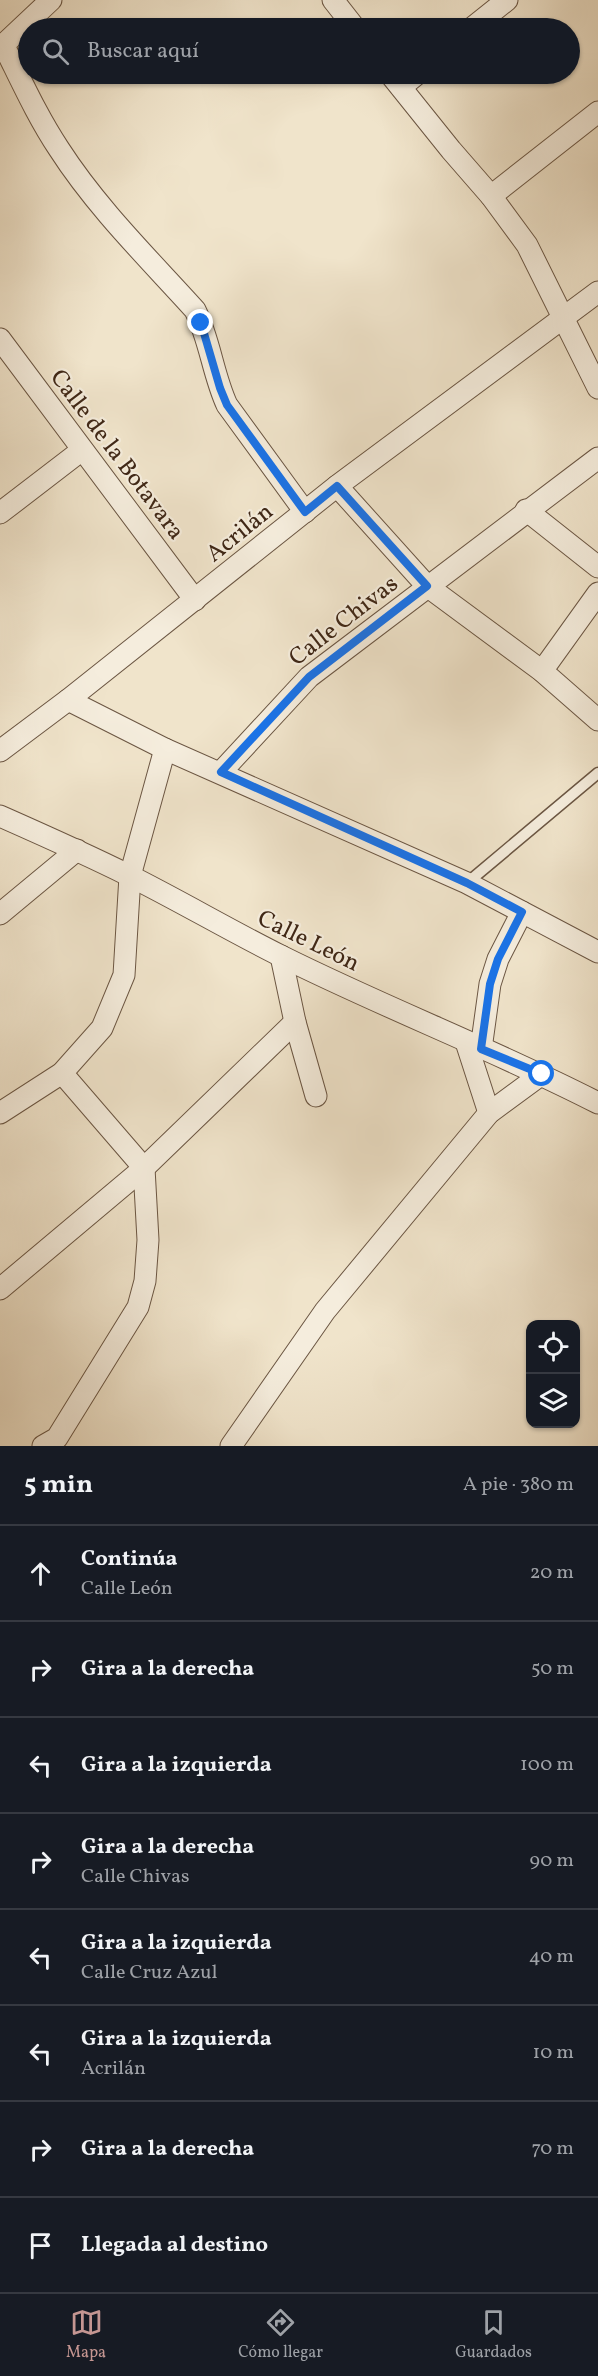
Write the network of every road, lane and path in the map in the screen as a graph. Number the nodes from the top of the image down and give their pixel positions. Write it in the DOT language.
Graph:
graph roads {
  1 [pos="51,0"];
  2 [pos="333,0"];
  3 [pos="507,0"];
  4 [pos="32,18"];
  5 [pos="347,18"];
  6 [pos="484,18"];
  7 [pos="18,31"];
  8 [pos="2,46"];
  9 [pos="18,76"];
  10 [pos="22,84"];
  11 [pos="407,84"];
  12 [pos="598,112"];
  13 [pos="491,196"];
  14 [pos="598,292"];
  15 [pos="564,317"];
  16 [pos="0,339"];
  17 [pos="598,388"];
  18 [pos="82,450"];
  19 [pos="598,458"];
  20 [pos="337,486"];
  21 [pos="526,510"];
  22 [pos="305,512"];
  23 [pos="0,513"];
  24 [pos="598,567"];
  25 [pos="427,586"];
  26 [pos="598,593"];
  27 [pos="195,600"];
  28 [pos="542,671"];
  29 [pos="68,700"];
  30 [pos="598,720"];
  31 [pos="165,749"];
  32 [pos="0,750"];
  33 [pos="221,772"];
  34 [pos="598,773"];
  35 [pos="0,816"];
  36 [pos="77,849"];
  37 [pos="130,876"];
  38 [pos="467,883"];
  39 [pos="522,912"];
  40 [pos="0,914"];
  41 [pos="598,952"];
  42 [pos="281,956"];
  43 [pos="296,1022"];
  44 [pos="473,1046"];
  45 [pos="62,1073"];
  46 [pos="542,1074"];
  47 [pos="316,1096"];
  48 [pos="598,1103"];
  49 [pos="0,1113"];
  50 [pos="489,1113"];
  51 [pos="144,1168"];
  52 [pos="0,1288"];
  53 [pos="43,1446"];
  54 [pos="231,1446"];
  1 -- 4 [label="street"];
  2 -- 5 [label="street"];
  3 -- 6 [label="street"];
  7 -- 8 [label="street"];
  8 -- 9 [label="street"];
  10 -- 22 [label="street"];
  11 -- 13 [label="street"];
  12 -- 13 [label="street"];
  13 -- 15 [label="street"];
  14 -- 15 [label="street, Acrilán"];
  15 -- 17 [label="street"];
  15 -- 20 [label="street, Acrilán"];
  16 -- 18 [label="street, Calle de la Botavara"];
  18 -- 23 [label="street"];
  18 -- 27 [label="street, Calle de la Botavara"];
  19 -- 21 [label="street, Calle Chivas"];
  20 -- 22 [label="street, Acrilán"];
  20 -- 25 [label="street"];
  21 -- 24 [label="street"];
  21 -- 25 [label="street, Calle Chivas"];
  22 -- 27 [label="street, Acrilán"];
  25 -- 28 [label="street"];
  25 -- 33 [label="street, Calle Chivas"];
  26 -- 28 [label="street"];
  27 -- 29 [label="street, Acrilán"];
  28 -- 30 [label="street"];
  29 -- 31 [label="street"];
  29 -- 32 [label="street, Acrilán"];
  31 -- 33 [label="street"];
  31 -- 37 [label="street"];
  33 -- 38 [label="street"];
  34 -- 38 [label="lane"];
  35 -- 36 [label="street, Calle León"];
  36 -- 37 [label="street, Calle León"];
  36 -- 40 [label="street"];
  37 -- 42 [label="street, Calle León"];
  37 -- 45 [label="street"];
  38 -- 39 [label="street"];
  39 -- 41 [label="street"];
  39 -- 44 [label="street"];
  42 -- 43 [label="street"];
  42 -- 44 [label="street, Calle León"];
  43 -- 47 [label="street"];
  43 -- 51 [label="street"];
  44 -- 46 [label="street, Calle León"];
  44 -- 50 [label="street"];
  45 -- 49 [label="street"];
  45 -- 51 [label="street"];
  46 -- 48 [label="street, Calle León"];
  46 -- 50 [label="street"];
  50 -- 54 [label="street"];
  51 -- 52 [label="street"];
  51 -- 53 [label="street"];
}
